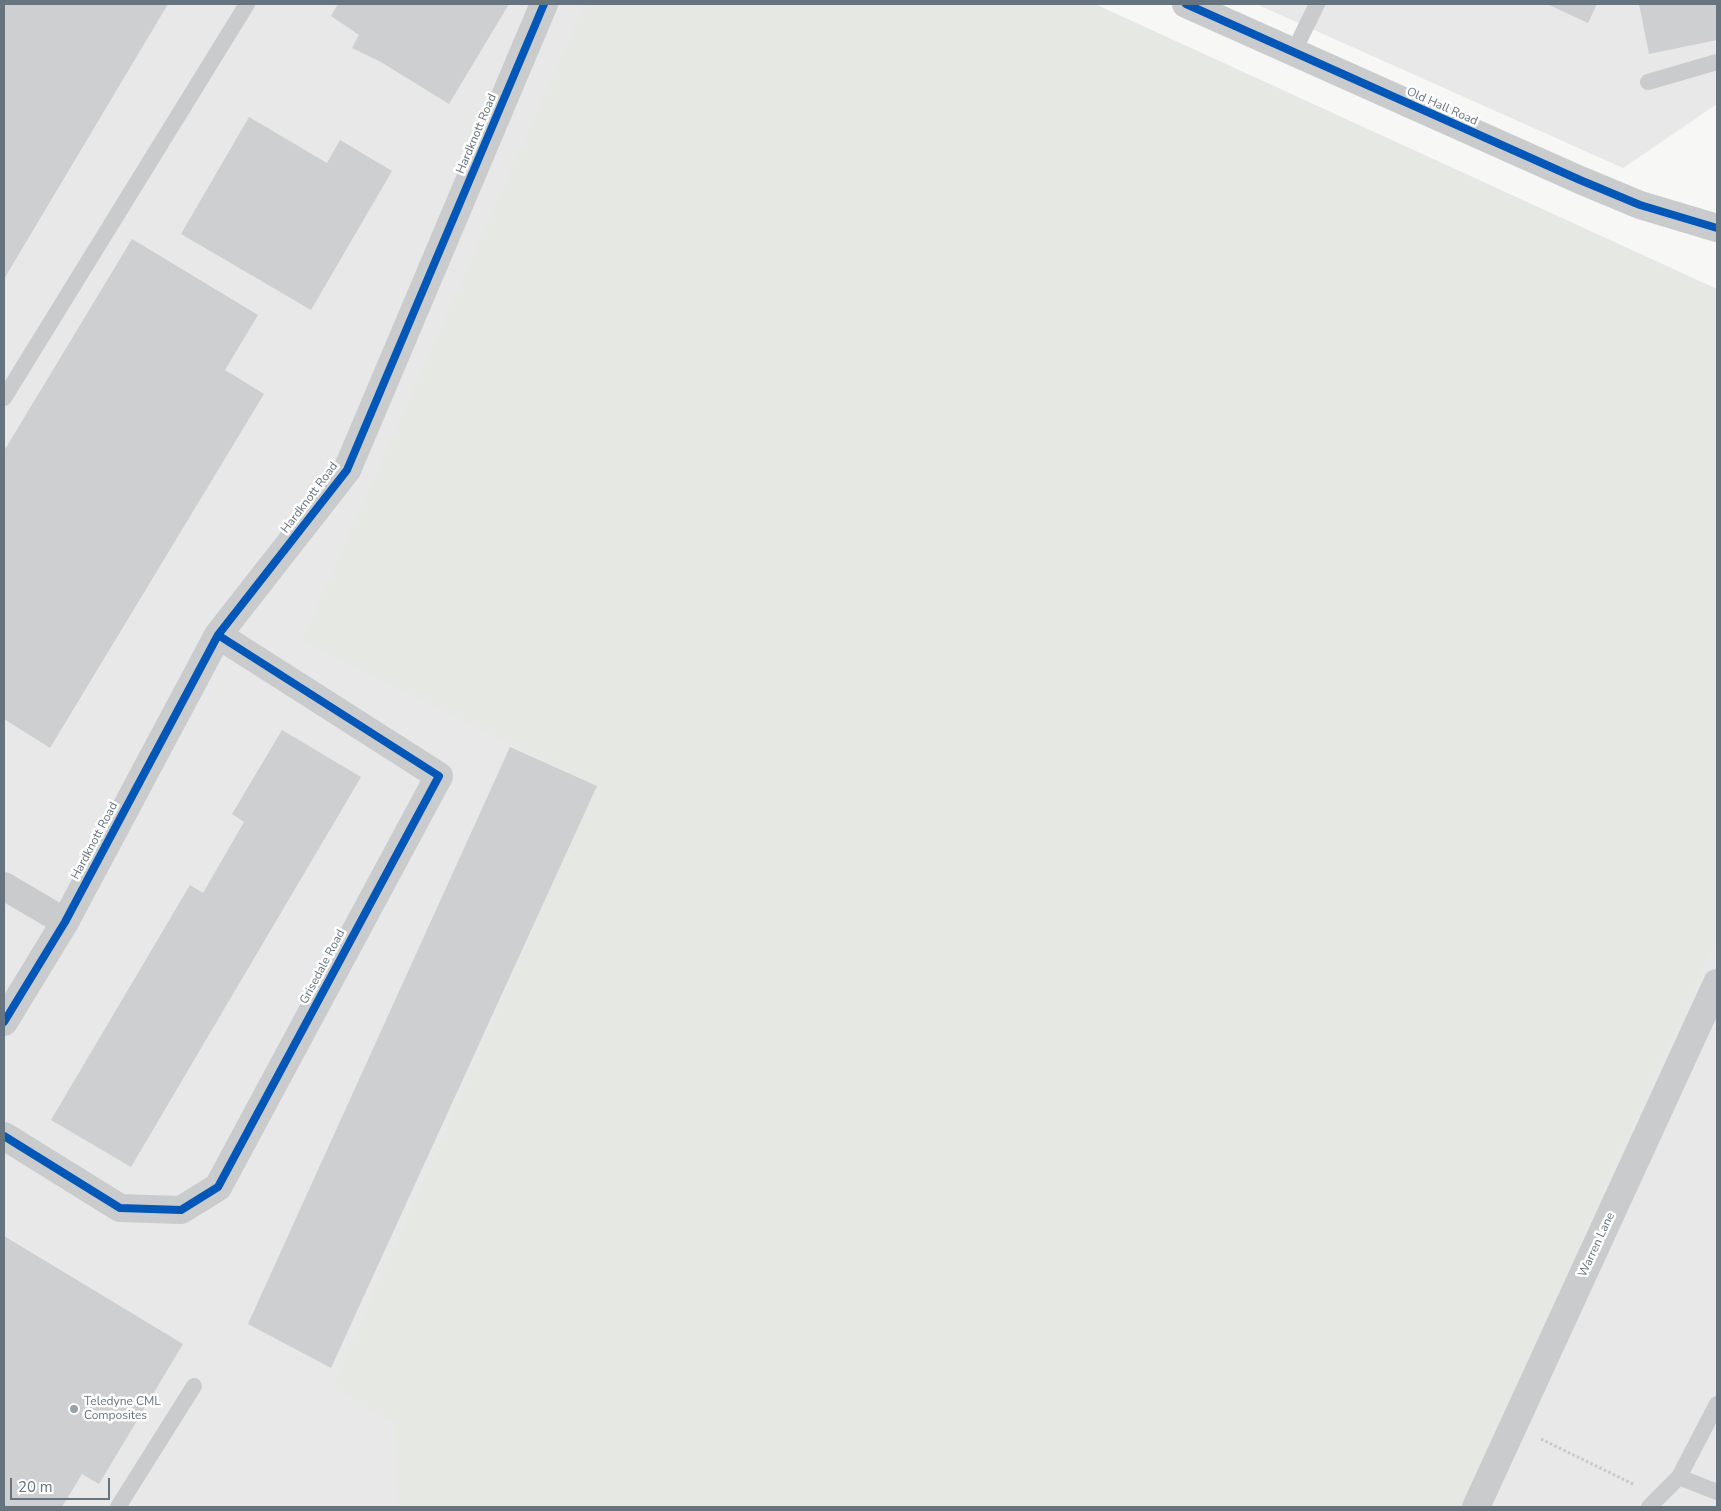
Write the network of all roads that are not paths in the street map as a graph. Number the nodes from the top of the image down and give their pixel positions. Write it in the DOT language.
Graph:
graph roads {
  1 [pos="246,4"];
  2 [pos="544,4"];
  3 [pos="1186,4"];
  4 [pos="1316,4"];
  5 [pos="1293,54"];
  6 [pos="1717,62"];
  7 [pos="1648,82"];
  8 [pos="1709,223"];
  9 [pos="4,398"];
  10 [pos="218,635"];
  11 [pos="4,886"];
  12 [pos="65,922"];
  13 [pos="1717,983"];
  14 [pos="4,1022"];
  15 [pos="4,1136"];
  16 [pos="194,1386"];
  17 [pos="1717,1404"];
  18 [pos="1679,1478"];
  19 [pos="1717,1492"];
  20 [pos="1654,1502"];
  21 [pos="118,1507"];
  22 [pos="1476,1507"];
  1 -- 9 [label="lane"];
  2 -- 10 [label="street, Hardknott Road"];
  3 -- 5 [label="street, Old Hall Road"];
  4 -- 5 [label="lane"];
  5 -- 8 [label="street, Old Hall Road"];
  6 -- 7 [label="lane"];
  10 -- 12 [label="street, Hardknott Road"];
  10 -- 15 [label="street, Grisedale Road"];
  11 -- 12 [label="street"];
  12 -- 14 [label="street"];
  13 -- 22 [label="street, Warren Lane"];
  16 -- 21 [label="lane"];
  17 -- 18 [label="lane"];
  18 -- 19 [label="lane"];
  18 -- 20 [label="lane"];
}
